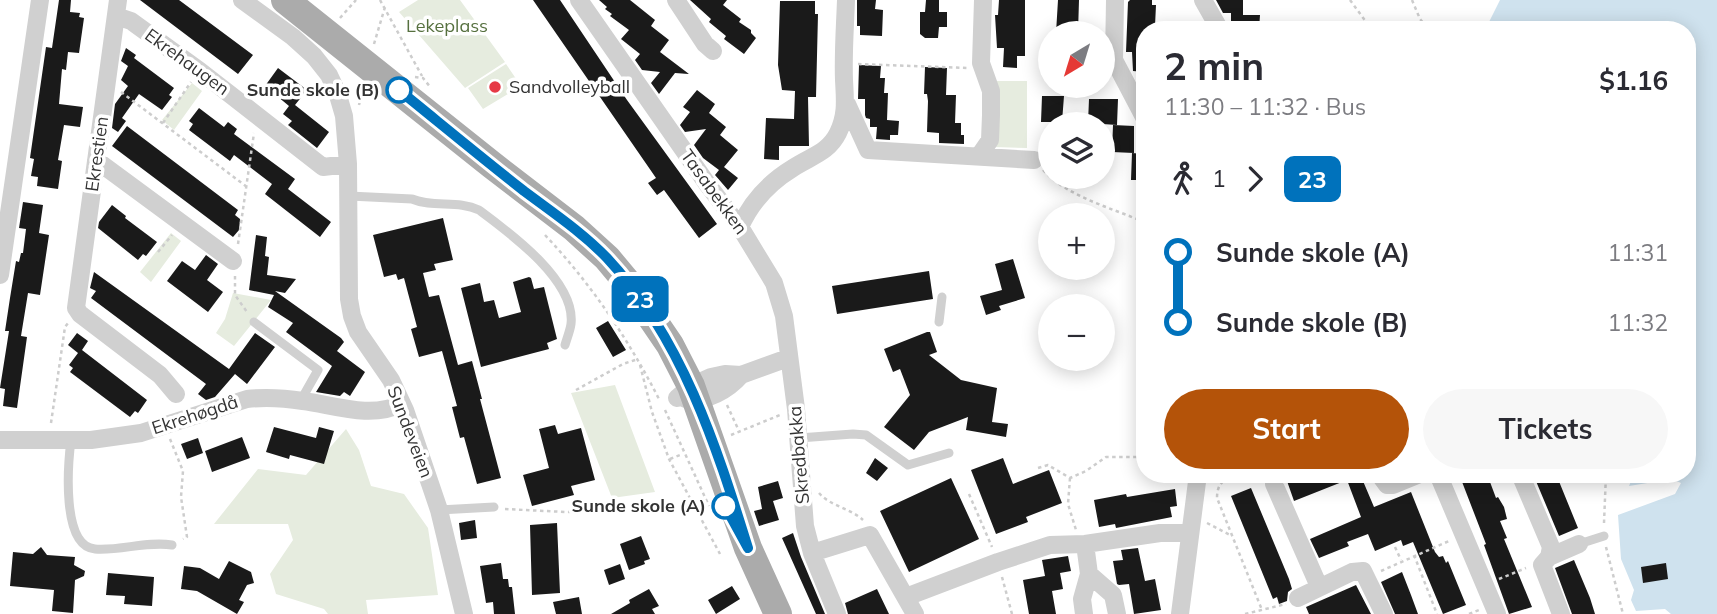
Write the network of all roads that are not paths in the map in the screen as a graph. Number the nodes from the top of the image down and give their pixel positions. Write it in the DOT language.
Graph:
graph roads {
  1 [pos="40,0"];
  2 [pos="242,0"];
  3 [pos="285,0"];
  4 [pos="292,0"];
  5 [pos="579,0"];
  6 [pos="677,0"];
  7 [pos="846,0"];
  8 [pos="983,0"];
  9 [pos="1115,0"];
  10 [pos="1203,0"];
  11 [pos="117,8"];
  12 [pos="1215,21"];
  13 [pos="335,30"];
  14 [pos="713,51"];
  15 [pos="1136,98"];
  16 [pos="847,104"];
  17 [pos="979,156"];
  18 [pos="96,160"];
  19 [pos="1034,160"];
  20 [pos="348,164"];
  21 [pos="349,195"];
  22 [pos="740,227"];
  23 [pos="233,261"];
  24 [pos="0,275"];
  25 [pos="942,297"];
  26 [pos="254,322"];
  27 [pos="940,322"];
  28 [pos="565,345"];
  29 [pos="788,358"];
  30 [pos="176,394"];
  31 [pos="688,395"];
  32 [pos="301,400"];
  33 [pos="401,404"];
  34 [pos="799,438"];
  35 [pos="0,440"];
  36 [pos="71,440"];
  37 [pos="949,453"];
  38 [pos="1197,483"];
  39 [pos="1274,483"];
  40 [pos="1442,483"];
  41 [pos="1524,483"];
  42 [pos="494,507"];
  43 [pos="439,510"];
  44 [pos="1189,533"];
  45 [pos="1604,536"];
  46 [pos="1085,544"];
  47 [pos="1579,544"];
  48 [pos="172,545"];
  49 [pos="812,553"];
  50 [pos="1547,558"];
  51 [pos="1089,574"];
  52 [pos="1323,585"];
  53 [pos="906,597"];
  54 [pos="1298,598"];
  55 [pos="464,614"];
  56 [pos="778,614"];
  57 [pos="838,614"];
  58 [pos="915,614"];
  59 [pos="1084,614"];
  60 [pos="1117,614"];
  61 [pos="1180,614"];
  62 [pos="1384,614"];
  63 [pos="1497,614"];
  64 [pos="1561,614"];
  1 -- 24 [label="street"];
  2 -- 20 [label="street, Sundeveien"];
  3 -- 13 [label="main road"];
  4 -- 13 [label="main road"];
  5 -- 22 [label="street, Tasabekken"];
  6 -- 14 [label="street"];
  7 -- 16 [label="street"];
  8 -- 17 [label="street"];
  9 -- 15 [label="street"];
  10 -- 12 [label="street"];
  11 -- 18 [label="street, Ekrestien"];
  11 -- 20 [label="street, Ekrehaugen"];
  13 -- 31 [label="main road"];
  16 -- 17 [label="street"];
  16 -- 22 [label="street"];
  17 -- 19 [label="street"];
  18 -- 23 [label="street"];
  18 -- 30 [label="street, Ekrestien"];
  20 -- 21 [label="street, Sundeveien"];
  21 -- 28 [label="lane"];
  21 -- 33 [label="street, Sundeveien"];
  22 -- 29 [label="street, Tasabekken"];
  25 -- 27 [label="lane"];
  26 -- 32 [label="lane"];
  29 -- 31 [label="street"];
  29 -- 34 [label="street, Skredbakka"];
  31 -- 56 [label="main road"];
  32 -- 33 [label="street, Ekrehøgdå"];
  32 -- 36 [label="street, Ekrehøgdå"];
  33 -- 43 [label="street, Sundeveien"];
  34 -- 37 [label="lane"];
  34 -- 49 [label="street, Skredbakka"];
  35 -- 36 [label="street, Ekrehøgdå"];
  36 -- 48 [label="lane"];
  38 -- 44 [label="street"];
  39 -- 52 [label="street"];
  40 -- 63 [label="street"];
  41 -- 50 [label="street"];
  42 -- 43 [label="lane"];
  43 -- 55 [label="street, Sundeveien"];
  44 -- 46 [label="street"];
  44 -- 61 [label="street"];
  45 -- 47 [label="lane"];
  46 -- 51 [label="street"];
  46 -- 53 [label="street"];
  47 -- 50 [label="street"];
  49 -- 53 [label="street"];
  49 -- 57 [label="street, Skredbakka"];
  50 -- 64 [label="street"];
  51 -- 59 [label="street"];
  51 -- 60 [label="street"];
  52 -- 54 [label="street"];
  52 -- 62 [label="street"];
  53 -- 58 [label="street"];
}
